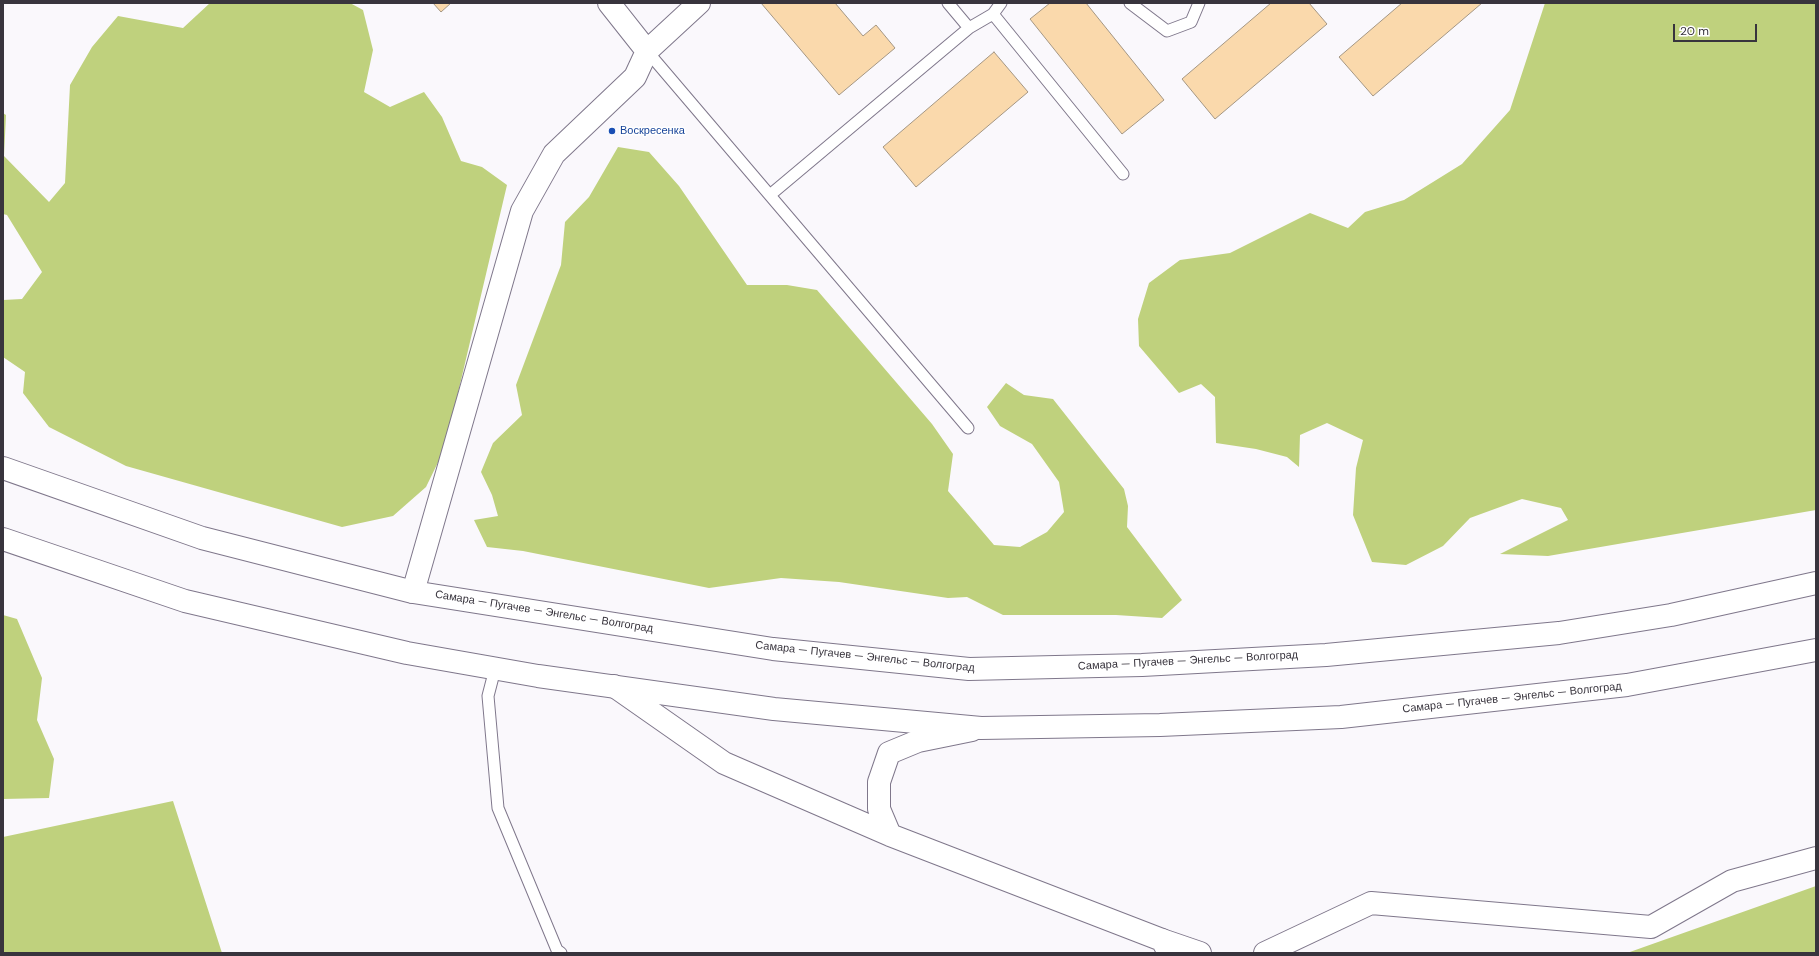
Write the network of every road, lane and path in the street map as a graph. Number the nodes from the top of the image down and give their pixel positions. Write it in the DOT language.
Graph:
graph roads {
  1 [pos="609,3"];
  2 [pos="699,3"];
  3 [pos="948,3"];
  4 [pos="1001,3"];
  5 [pos="1130,3"];
  6 [pos="1199,3"];
  7 [pos="993,14"];
  8 [pos="969,28"];
  9 [pos="647,51"];
  10 [pos="1123,174"];
  11 [pos="770,195"];
  12 [pos="968,428"];
  13 [pos="3,468"];
  14 [pos="3,539"];
  15 [pos="1816,583"];
  16 [pos="413,592"];
  17 [pos="1816,650"];
  18 [pos="495,668"];
  19 [pos="614,686"];
  20 [pos="981,728"];
  21 [pos="890,835"];
  22 [pos="1816,858"];
  23 [pos="1165,946"];
  24 [pos="561,953"];
  25 [pos="1200,953"];
  26 [pos="1265,953"];
  1 -- 9 [label="main road"];
  2 -- 9 [label="main road"];
  3 -- 8 [label="lane"];
  4 -- 7 [label="lane"];
  5 -- 6 [label="lane"];
  7 -- 8 [label="lane"];
  7 -- 10 [label="lane"];
  8 -- 11 [label="lane"];
  9 -- 11 [label="lane"];
  9 -- 16 [label="main road"];
  11 -- 12 [label="lane"];
  13 -- 16 [label="main road, Самара — Пугачев — Энгельс — Волгоград"];
  14 -- 18 [label="main road, Самара — Пугачев — Энгельс — Волгоград"];
  15 -- 16 [label="main road, Самара — Пугачев — Энгельс — Волгоград"];
  17 -- 20 [label="main road, Самара — Пугачев — Энгельс — Волгоград"];
  18 -- 19 [label="main road, Самара — Пугачев — Энгельс — Волгоград"];
  18 -- 24 [label="lane"];
  19 -- 20 [label="main road, Самара — Пугачев — Энгельс — Волгоград"];
  19 -- 21 [label="main road"];
  20 -- 21 [label="main road"];
  21 -- 23 [label="main road"];
  22 -- 26 [label="main road"];
  23 -- 25 [label="main road"];
}
